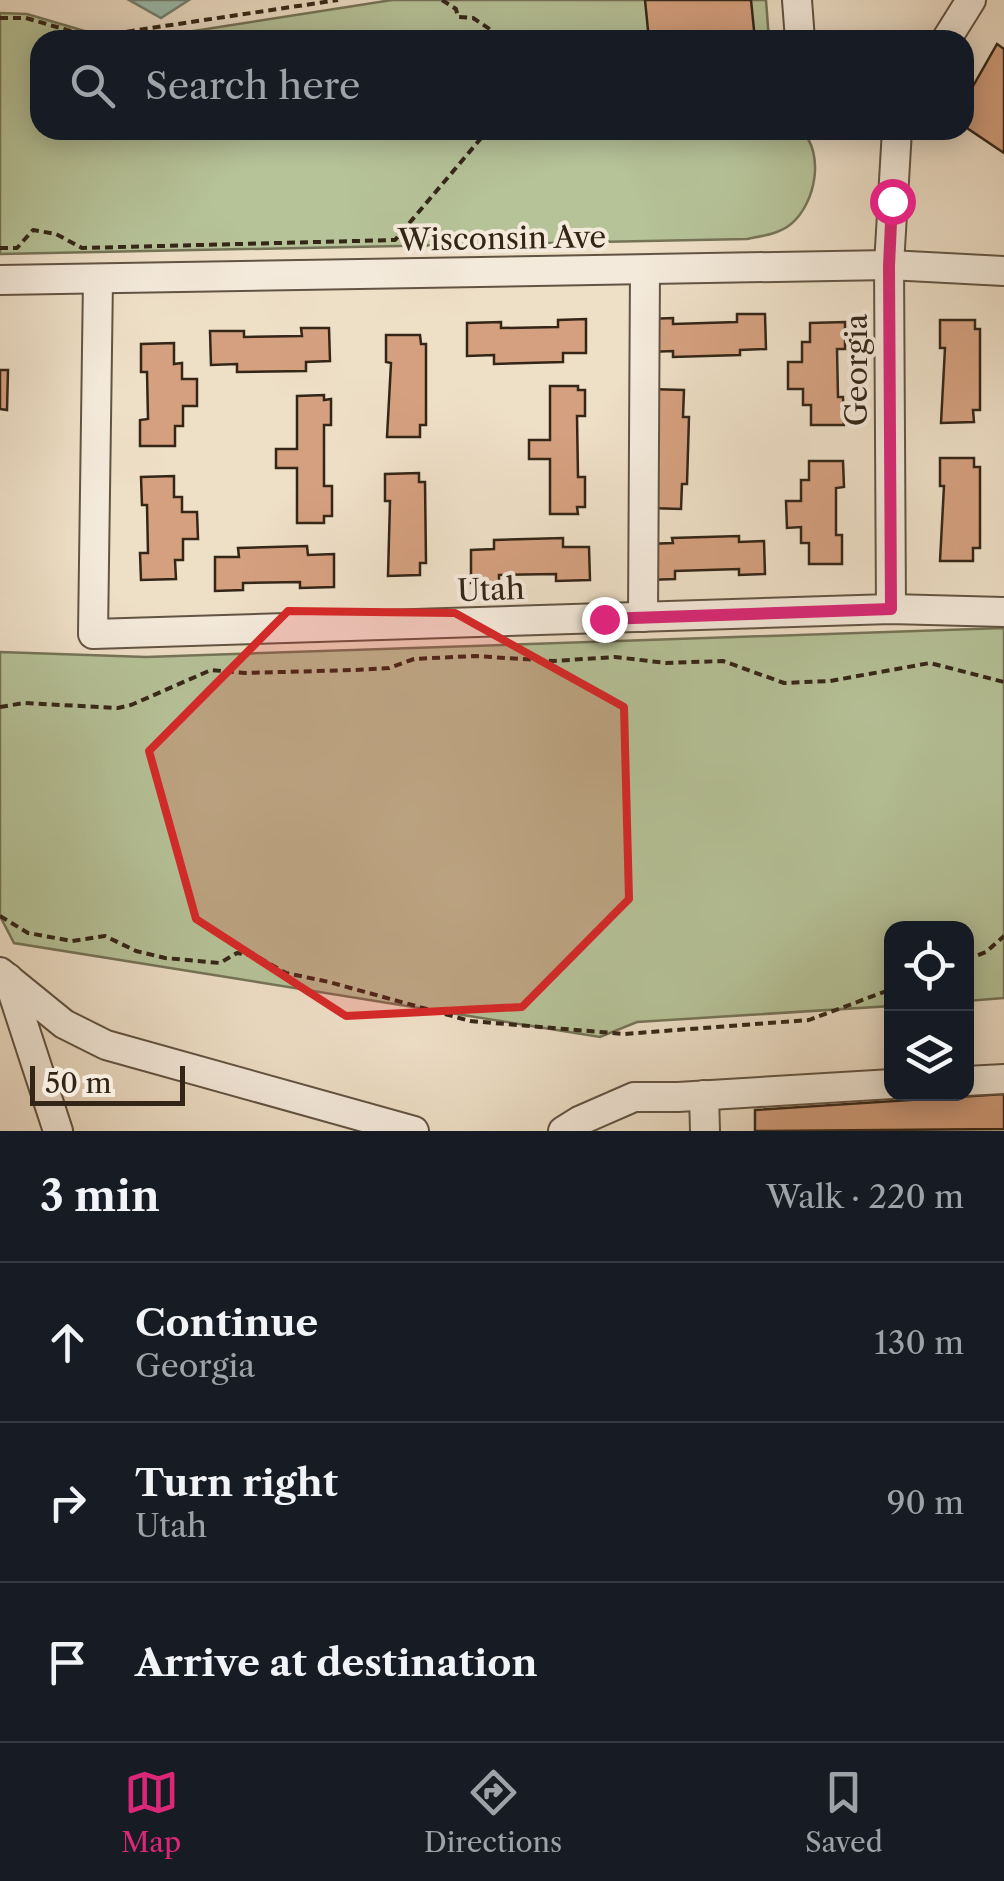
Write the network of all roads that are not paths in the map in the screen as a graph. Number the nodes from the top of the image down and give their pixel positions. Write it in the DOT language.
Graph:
graph roads {
  1 [pos="797,0"];
  2 [pos="971,0"];
  3 [pos="799,30"];
  4 [pos="952,30"];
  5 [pos="896,140"];
  6 [pos="889,266"];
  7 [pos="644,270"];
  8 [pos="1004,271"];
  9 [pos="98,278"];
  10 [pos="0,280"];
  11 [pos="891,609"];
  12 [pos="1004,612"];
  13 [pos="643,618"];
  14 [pos="4,975"];
  15 [pos="1004,1079"];
  16 [pos="974,1081"];
  17 [pos="884,1084"];
  18 [pos="704,1095"];
  19 [pos="404,1130"];
  20 [pos="58,1131"];
  21 [pos="564,1131"];
  22 [pos="705,1131"];
  1 -- 3 [label="street"];
  2 -- 4 [label="street"];
  5 -- 6 [label="street, Georgia"];
  6 -- 7 [label="street, Wisconsin Ave"];
  6 -- 8 [label="street, Wisconsin Ave"];
  6 -- 11 [label="street, Georgia"];
  7 -- 9 [label="street, Wisconsin Ave"];
  7 -- 13 [label="street"];
  9 -- 10 [label="street, Wisconsin Ave"];
  9 -- 13 [label="street, Utah"];
  11 -- 12 [label="street, Utah"];
  11 -- 13 [label="street, Utah"];
  14 -- 19 [label="street"];
  14 -- 20 [label="street"];
  15 -- 16 [label="street"];
  17 -- 18 [label="street"];
  18 -- 21 [label="street"];
  18 -- 22 [label="street"];
}
